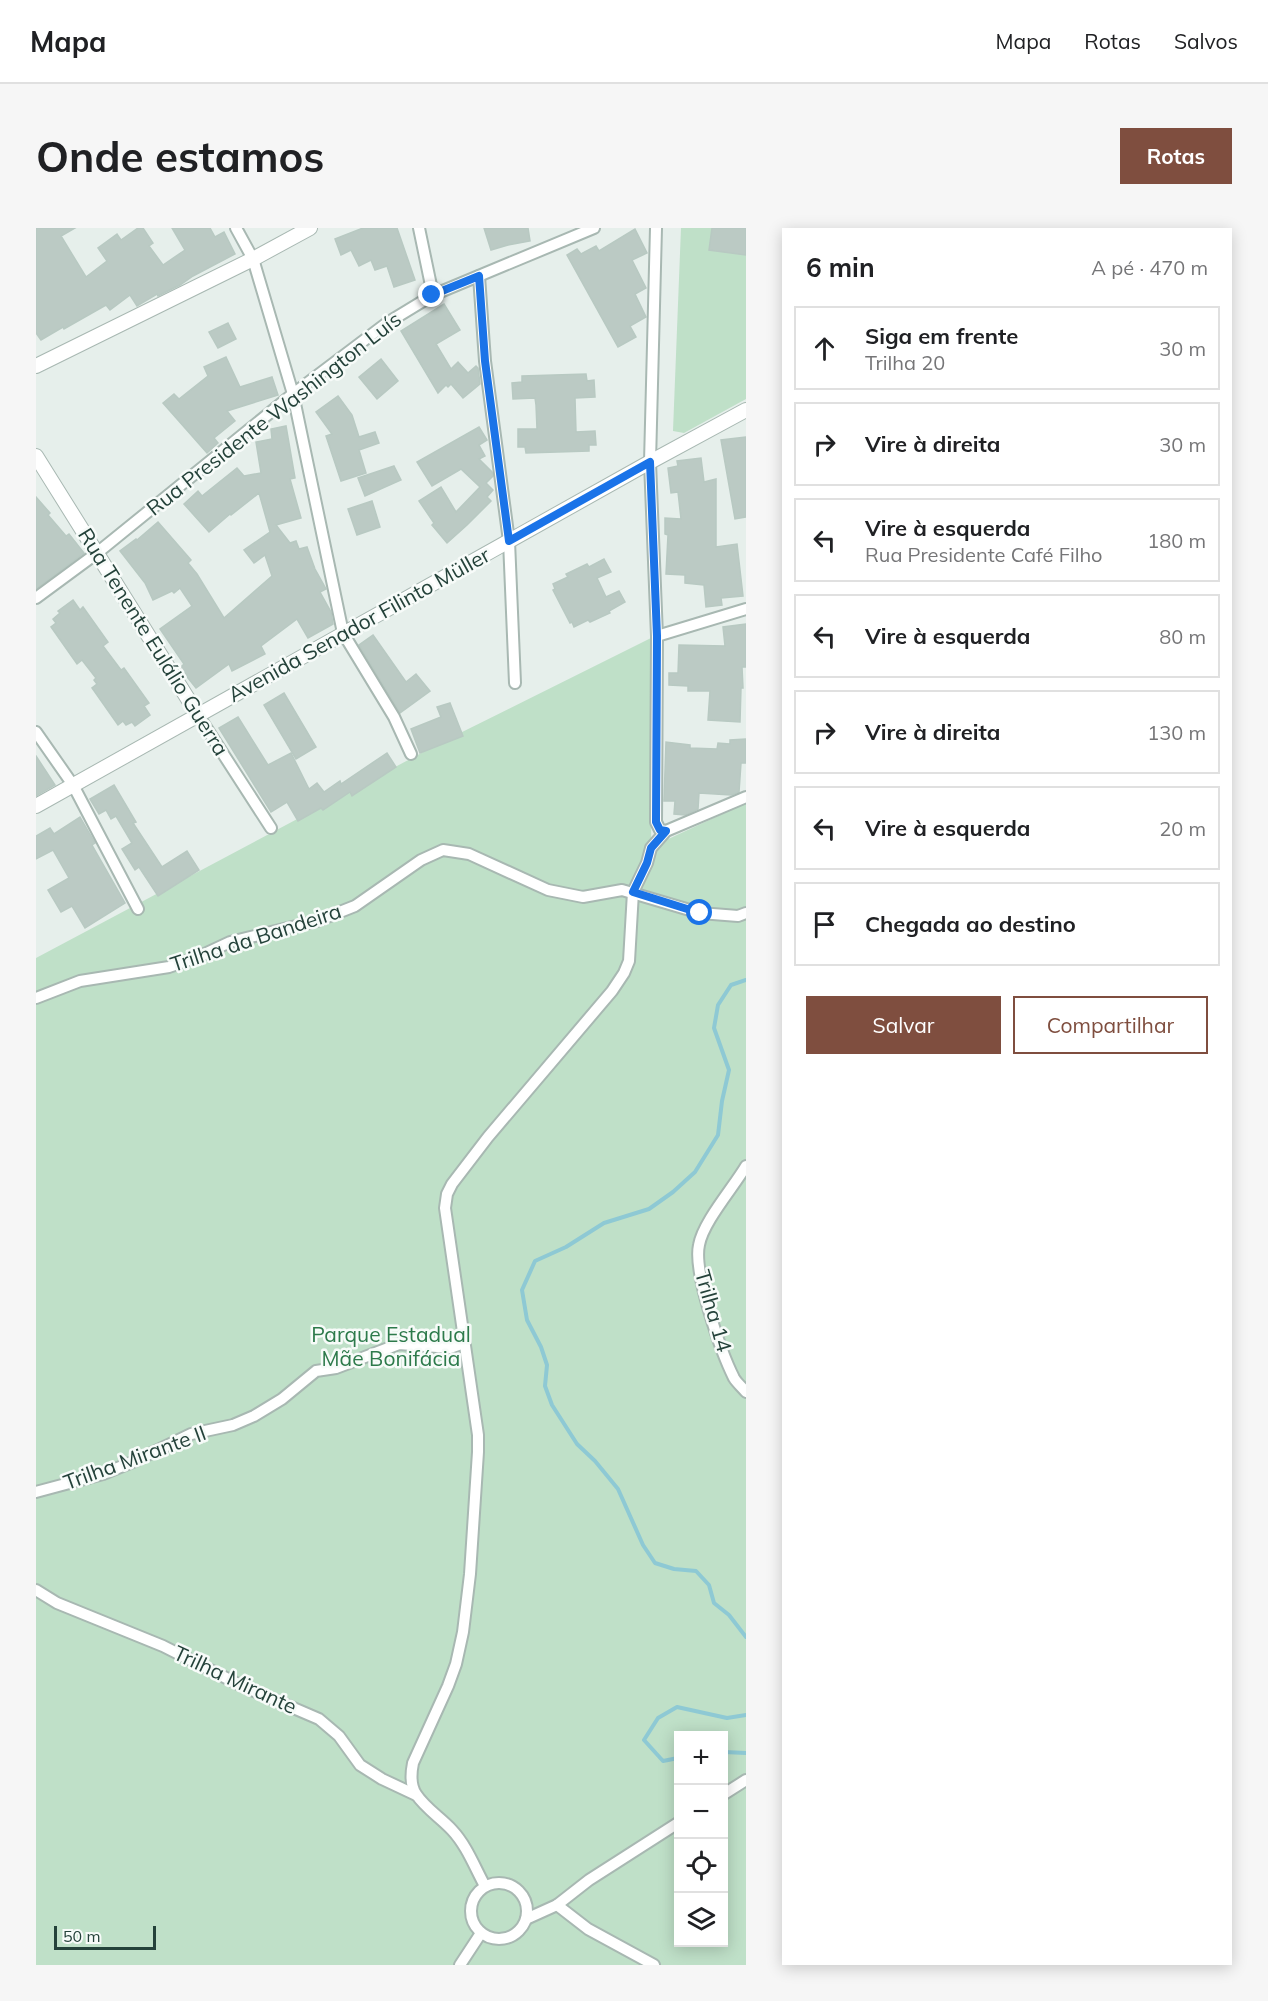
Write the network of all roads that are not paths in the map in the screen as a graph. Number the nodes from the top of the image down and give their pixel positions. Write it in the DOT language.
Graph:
graph roads {
  1 [pos="236,228"];
  2 [pos="310,228"];
  3 [pos="419,228"];
  4 [pos="594,228"];
  5 [pos="656,228"];
  6 [pos="253,259"];
  7 [pos="479,276"];
  8 [pos="432,295"];
  9 [pos="36,366"];
  10 [pos="293,394"];
  11 [pos="746,410"];
  12 [pos="36,456"];
  13 [pos="650,462"];
  14 [pos="509,541"];
  15 [pos="97,553"];
  16 [pos="36,598"];
  17 [pos="746,609"];
  18 [pos="343,633"];
  19 [pos="657,636"];
  20 [pos="514,683"];
  21 [pos="198,715"];
  22 [pos="36,732"];
  23 [pos="411,754"];
  24 [pos="73,785"];
  25 [pos="746,797"];
  26 [pos="36,806"];
  27 [pos="271,828"];
  28 [pos="666,831"];
  29 [pos="633,892"];
  30 [pos="138,909"];
  31 [pos="746,913"];
  32 [pos="36,998"];
  33 [pos="746,1166"];
  34 [pos="464,1343"];
  35 [pos="746,1392"];
  36 [pos="36,1492"];
  37 [pos="36,1590"];
  38 [pos="746,1780"];
  39 [pos="728,1791"];
  40 [pos="416,1795"];
  41 [pos="674,1826"];
  42 [pos="485,1886"];
  43 [pos="557,1905"];
  44 [pos="526,1919"];
  45 [pos="481,1934"];
  46 [pos="460,1965"];
  47 [pos="654,1965"];
  1 -- 6 [label="street"];
  2 -- 6 [label="street"];
  3 -- 8 [label="street"];
  4 -- 7 [label="street, Rua Presidente Washington Luís"];
  5 -- 13 [label="street"];
  6 -- 9 [label="street"];
  6 -- 10 [label="street"];
  7 -- 8 [label="street, Rua Presidente Washington Luís"];
  7 -- 14 [label="street"];
  8 -- 10 [label="street, Rua Presidente Washington Luís"];
  10 -- 15 [label="street, Rua Presidente Washington Luís"];
  10 -- 18 [label="street"];
  11 -- 13 [label="street, Avenida Senador Filinto Müller"];
  12 -- 15 [label="street, Rua Tenente Eulálio Guerra"];
  13 -- 14 [label="street, Avenida Senador Filinto Müller"];
  13 -- 19 [label="street"];
  14 -- 18 [label="street, Avenida Senador Filinto Müller"];
  14 -- 20 [label="street"];
  15 -- 16 [label="street, Rua Presidente Washington Luís"];
  15 -- 21 [label="street, Rua Tenente Eulálio Guerra"];
  17 -- 19 [label="street"];
  18 -- 21 [label="street, Avenida Senador Filinto Müller"];
  18 -- 23 [label="street"];
  19 -- 28 [label="street"];
  21 -- 24 [label="street, Avenida Senador Filinto Müller"];
  21 -- 27 [label="street, Rua Tenente Eulálio Guerra"];
  22 -- 24 [label="street"];
  24 -- 26 [label="street, Avenida Senador Filinto Müller"];
  24 -- 30 [label="street"];
  25 -- 28 [label="street"];
  28 -- 29 [label="street"];
  29 -- 31 [label="street, Trilha da Bandeira"];
  29 -- 32 [label="street, Trilha da Bandeira"];
  29 -- 34 [label="street"];
  33 -- 35 [label="street, Trilha 14"];
  34 -- 36 [label="street, Trilha Mirante II"];
  34 -- 40 [label="street"];
  37 -- 40 [label="street, Trilha Mirante"];
  38 -- 39 [label="street"];
  40 -- 42 [label="street, Trilha Mirante"];
  41 -- 43 [label="street"];
  42 -- 44 [label="street"];
  42 -- 45 [label="street"];
  43 -- 44 [label="street"];
  43 -- 47 [label="street"];
  44 -- 45 [label="street"];
  45 -- 46 [label="street"];
}
